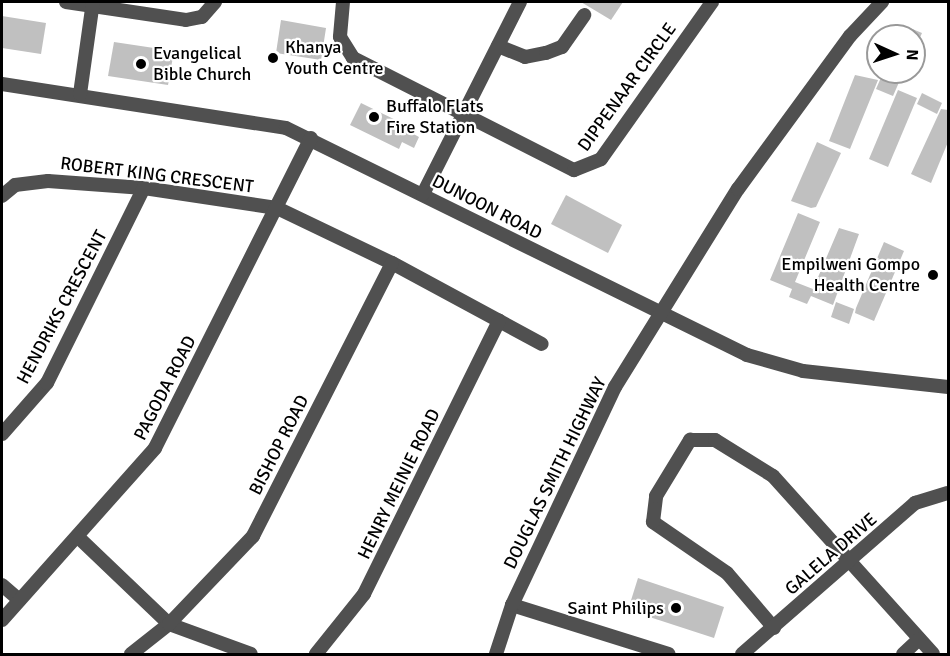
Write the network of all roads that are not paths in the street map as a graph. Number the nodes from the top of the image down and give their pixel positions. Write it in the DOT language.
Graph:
graph roads {
  1 [pos="66,2"];
  2 [pos="216,2"];
  3 [pos="343,2"];
  4 [pos="520,2"];
  5 [pos="711,2"];
  6 [pos="882,2"];
  7 [pos="93,4"];
  8 [pos="584,15"];
  9 [pos="498,46"];
  10 [pos="2,84"];
  11 [pos="80,94"];
  12 [pos="463,115"];
  13 [pos="312,138"];
  14 [pos="144,189"];
  15 [pos="423,195"];
  16 [pos="2,196"];
  17 [pos="277,208"];
  18 [pos="392,262"];
  19 [pos="659,314"];
  20 [pos="499,321"];
  21 [pos="542,344"];
  22 [pos="948,387"];
  23 [pos="2,434"];
  24 [pos="948,493"];
  25 [pos="78,537"];
  26 [pos="851,562"];
  27 [pos="2,585"];
  28 [pos="20,600"];
  29 [pos="512,605"];
  30 [pos="2,620"];
  31 [pos="169,624"];
  32 [pos="774,628"];
  33 [pos="919,639"];
  34 [pos="131,654"];
  35 [pos="251,654"];
  36 [pos="316,654"];
  37 [pos="496,654"];
  38 [pos="668,654"];
  39 [pos="742,654"];
  40 [pos="903,654"];
  41 [pos="933,654"];
  1 -- 7 [label="street"];
  2 -- 7 [label="street"];
  3 -- 12 [label="street"];
  4 -- 9 [label="street"];
  5 -- 12 [label="street, DIPPENAAR CIRCLE"];
  6 -- 19 [label="street, DOUGLAS SMITH HIGHWAY"];
  7 -- 11 [label="street"];
  8 -- 9 [label="street"];
  9 -- 12 [label="street"];
  10 -- 11 [label="street, DUNOON ROAD"];
  11 -- 13 [label="street, DUNOON ROAD"];
  12 -- 15 [label="street"];
  13 -- 15 [label="street, DUNOON ROAD"];
  13 -- 17 [label="street, PAGODA ROAD"];
  14 -- 16 [label="street, ROBERT KING CRESCENT"];
  14 -- 17 [label="street, ROBERT KING CRESCENT"];
  14 -- 23 [label="street, HENDRIKS CRESCENT"];
  15 -- 19 [label="street, DUNOON ROAD"];
  17 -- 18 [label="street"];
  17 -- 25 [label="street, PAGODA ROAD"];
  18 -- 20 [label="street"];
  18 -- 31 [label="street, BISHOP ROAD"];
  19 -- 22 [label="street, DUNOON ROAD"];
  19 -- 29 [label="street, DOUGLAS SMITH HIGHWAY"];
  20 -- 21 [label="street"];
  20 -- 36 [label="street, HENRY MEINIE ROAD"];
  24 -- 26 [label="street, GALELA DRIVE"];
  25 -- 28 [label="street, PAGODA ROAD"];
  25 -- 31 [label="street"];
  26 -- 32 [label="street, GALELA DRIVE"];
  26 -- 32 [label="street"];
  26 -- 33 [label="street"];
  27 -- 28 [label="street"];
  28 -- 30 [label="street, PAGODA ROAD"];
  29 -- 37 [label="street, DOUGLAS SMITH HIGHWAY"];
  29 -- 38 [label="street"];
  31 -- 34 [label="street, BISHOP ROAD"];
  31 -- 35 [label="street"];
  32 -- 39 [label="street, GALELA DRIVE"];
  33 -- 40 [label="street"];
  33 -- 41 [label="street"];
}
